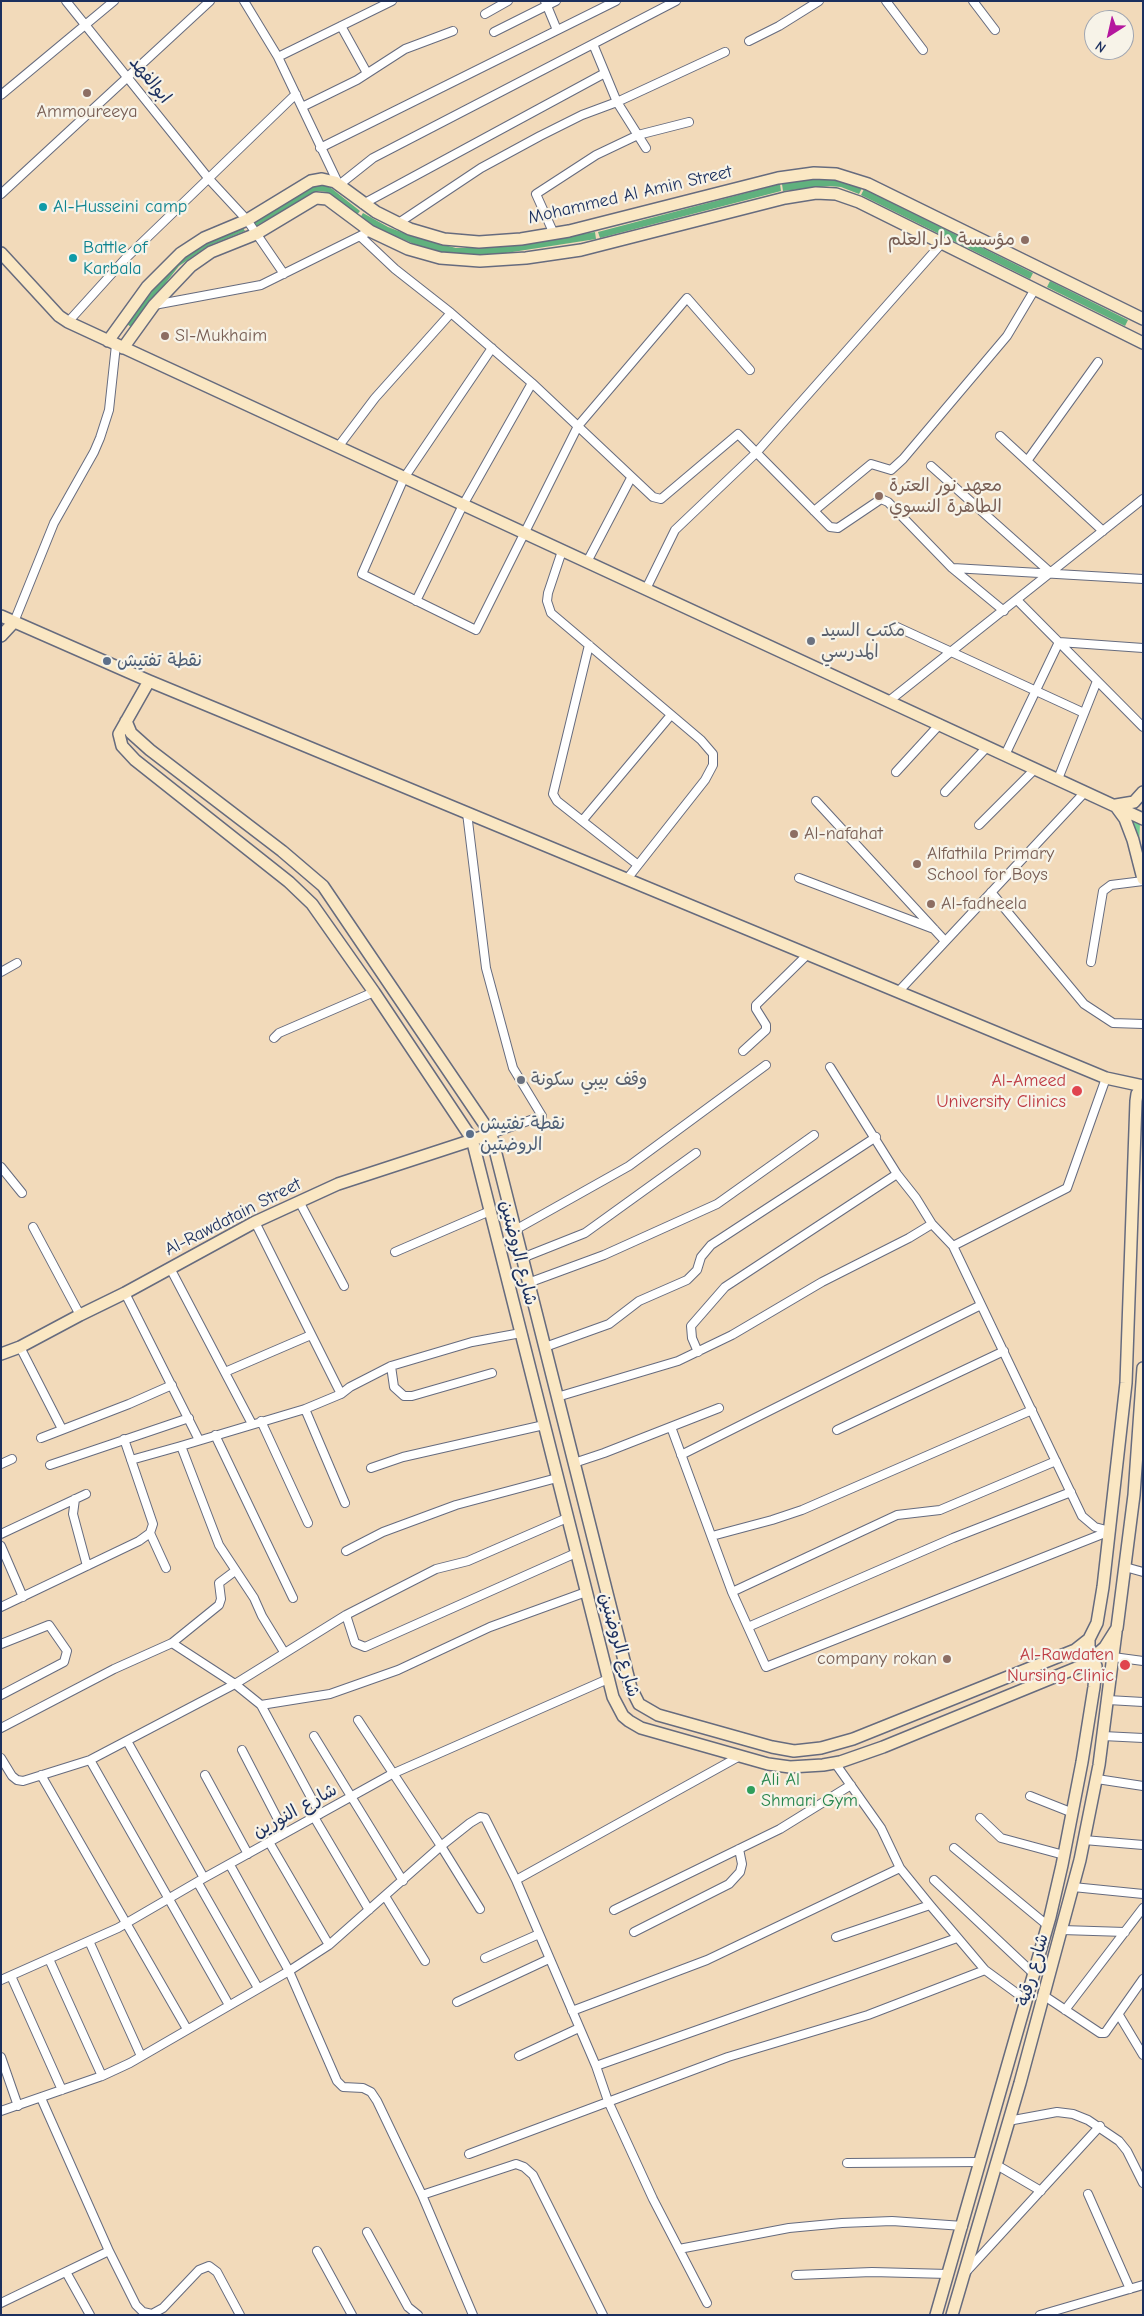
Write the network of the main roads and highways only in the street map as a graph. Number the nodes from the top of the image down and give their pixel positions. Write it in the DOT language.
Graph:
graph roads {
  1 [pos="1,254"];
  2 [pos="1045,271"];
  3 [pos="1035,289"];
  4 [pos="1143,319"];
  5 [pos="1143,343"];
  6 [pos="116,345"];
  7 [pos="1,616"];
  8 [pos="14,622"];
  9 [pos="1,636"];
  10 [pos="149,680"];
  11 [pos="126,721"];
  12 [pos="1143,792"];
  13 [pos="1112,804"];
  14 [pos="1143,819"];
  15 [pos="1143,880"];
  16 [pos="1143,1087"];
  17 [pos="491,1134"];
  18 [pos="472,1139"];
  19 [pos="1,1354"];
  20 [pos="1143,1368"];
  21 [pos="1126,1383"];
  22 [pos="1142,1389"];
  23 [pos="1122,1417"];
  24 [pos="1141,1423"];
  25 [pos="1138,1497"];
  26 [pos="1115,1631"];
  27 [pos="1092,1634"];
  28 [pos="1075,1650"];
  29 [pos="1094,1658"];
  30 [pos="1081,1666"];
  31 [pos="1082,1762"];
  32 [pos="1099,1765"];
  33 [pos="1004,2078"];
  34 [pos="1020,2083"];
  35 [pos="992,2117"];
  36 [pos="1008,2121"];
  37 [pos="936,2315"];
  38 [pos="952,2315"];
  1 -- 6 [label="main road"];
  2 -- 3 [label="main road"];
  2 -- 4 [label="main road, Mohammed Al Amin Street"];
  2 -- 6 [label="main road, Mohammed Al Amin Street"];
  3 -- 5 [label="main road"];
  3 -- 6 [label="main road"];
  6 -- 13 [label="main road"];
  7 -- 8 [label="main road"];
  8 -- 9 [label="main road"];
  8 -- 10 [label="main road"];
  10 -- 11 [label="main road"];
  10 -- 16 [label="main road"];
  11 -- 17 [label="main road"];
  11 -- 18 [label="main road, شارع الروضتين"];
  12 -- 13 [label="main road"];
  13 -- 14 [label="main road"];
  13 -- 15 [label="main road"];
  16 -- 21 [label="main road"];
  17 -- 18 [label="main road, Al-Rawdatain Street"];
  17 -- 28 [label="main road, شارع الروضتين"];
  18 -- 19 [label="main road, Al-Rawdatain Street"];
  18 -- 30 [label="main road, شارع الروضتين"];
  20 -- 22 [label="main road, شارع رقية"];
  21 -- 22 [label="main road"];
  21 -- 23 [label="main road"];
  22 -- 24 [label="main road, شارع رقية"];
  23 -- 24 [label="main road"];
  23 -- 27 [label="main road"];
  24 -- 25 [label="main road, شارع رقية"];
  25 -- 26 [label="main road, شارع رقية"];
  26 -- 27 [label="main road"];
  26 -- 29 [label="main road, شارع الروضتين"];
  26 -- 32 [label="main road, شارع رقية"];
  27 -- 28 [label="main road, شارع الروضتين"];
  27 -- 29 [label="main road, شارع رقية"];
  28 -- 30 [label="main road"];
  29 -- 30 [label="main road, شارع الروضتين"];
  29 -- 31 [label="main road, شارع رقية"];
  31 -- 32 [label="main road"];
  31 -- 33 [label="main road, شارع رقية"];
  32 -- 34 [label="main road, شارع رقية"];
  33 -- 34 [label="main road"];
  33 -- 35 [label="main road, شارع رقية"];
  34 -- 36 [label="main road, شارع رقية"];
  35 -- 36 [label="main road"];
  35 -- 37 [label="main road, شارع رقية"];
  36 -- 38 [label="main road, شارع رقية"];
}
